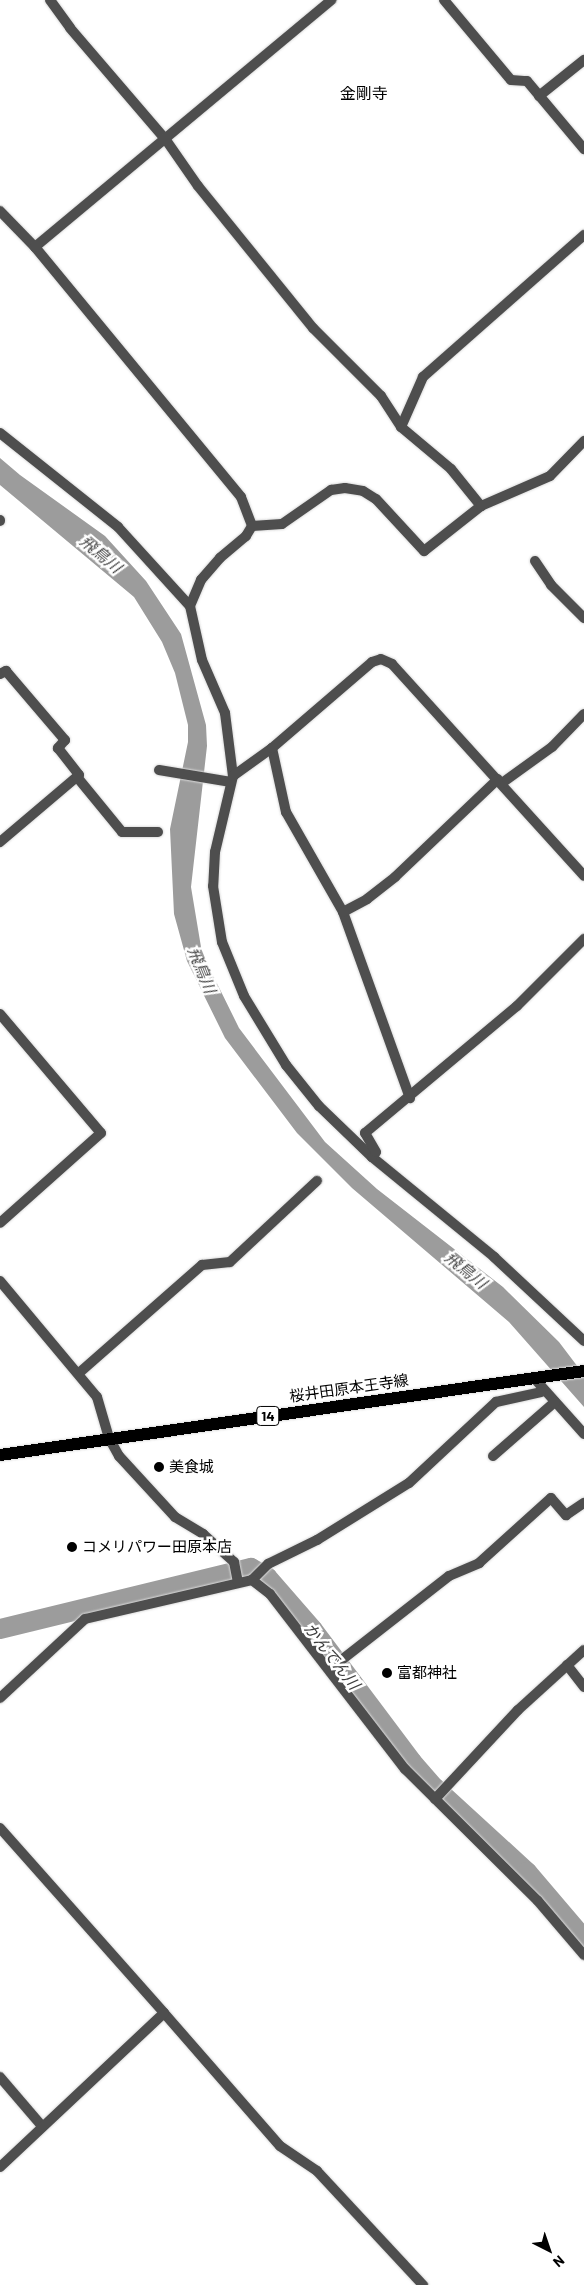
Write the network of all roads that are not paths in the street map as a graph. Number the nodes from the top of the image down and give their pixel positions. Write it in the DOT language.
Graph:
graph roads {
  1 [pos="50,0"];
  2 [pos="331,0"];
  3 [pos="444,0"];
  4 [pos="584,60"];
  5 [pos="539,96"];
  6 [pos="166,140"];
  7 [pos="584,149"];
  8 [pos="0,211"];
  9 [pos="584,235"];
  10 [pos="35,247"];
  11 [pos="401,427"];
  12 [pos="0,433"];
  13 [pos="584,441"];
  14 [pos="481,506"];
  15 [pos="252,526"];
  16 [pos="535,561"];
  17 [pos="190,606"];
  18 [pos="584,618"];
  19 [pos="0,674"];
  20 [pos="584,714"];
  21 [pos="272,748"];
  22 [pos="162,771"];
  23 [pos="77,777"];
  24 [pos="232,779"];
  25 [pos="500,781"];
  26 [pos="158,832"];
  27 [pos="0,842"];
  28 [pos="584,876"];
  29 [pos="343,912"];
  30 [pos="584,938"];
  31 [pos="0,1014"];
  32 [pos="410,1098"];
  33 [pos="372,1157"];
  34 [pos="317,1181"];
  35 [pos="0,1223"];
  36 [pos="0,1281"];
  37 [pos="584,1341"];
  38 [pos="584,1371"];
  39 [pos="79,1373"];
  40 [pos="536,1378"];
  41 [pos="541,1392"];
  42 [pos="555,1402"];
  43 [pos="584,1434"];
  44 [pos="110,1438"];
  45 [pos="0,1455"];
  46 [pos="493,1456"];
  47 [pos="583,1506"];
  48 [pos="252,1580"];
  49 [pos="238,1582"];
  50 [pos="584,1650"];
  51 [pos="567,1665"];
  52 [pos="330,1669"];
  53 [pos="584,1687"];
  54 [pos="0,1698"];
  55 [pos="435,1799"];
  56 [pos="0,1828"];
  57 [pos="584,1955"];
  58 [pos="164,2013"];
  59 [pos="0,2077"];
  60 [pos="42,2126"];
  61 [pos="0,2167"];
  62 [pos="423,2285"];
  1 -- 6 [label="street"];
  2 -- 6 [label="street"];
  3 -- 5 [label="street"];
  4 -- 5 [label="street"];
  5 -- 7 [label="street"];
  6 -- 10 [label="street"];
  6 -- 11 [label="street"];
  8 -- 10 [label="street"];
  9 -- 11 [label="street"];
  10 -- 15 [label="street"];
  11 -- 14 [label="street"];
  12 -- 17 [label="street"];
  13 -- 14 [label="street"];
  14 -- 15 [label="street"];
  15 -- 17 [label="street"];
  16 -- 18 [label="street"];
  17 -- 24 [label="street"];
  19 -- 23 [label="street"];
  20 -- 25 [label="street"];
  21 -- 24 [label="street"];
  21 -- 25 [label="street"];
  21 -- 29 [label="street"];
  22 -- 24 [label="street"];
  23 -- 26 [label="street"];
  23 -- 27 [label="street"];
  24 -- 33 [label="street"];
  25 -- 28 [label="street"];
  25 -- 29 [label="street"];
  29 -- 32 [label="street"];
  30 -- 32 [label="street"];
  31 -- 35 [label="street"];
  32 -- 33 [label="street"];
  33 -- 37 [label="street"];
  34 -- 39 [label="street"];
  36 -- 39 [label="street"];
  38 -- 40 [label="main road, 桜井田原本王寺線 / 14"];
  39 -- 44 [label="street"];
  40 -- 42 [label="street"];
  40 -- 44 [label="main road, 桜井田原本王寺線 / 14"];
  41 -- 48 [label="street"];
  42 -- 43 [label="street"];
  42 -- 46 [label="street"];
  44 -- 45 [label="main road, 桜井田原本王寺線 / 14"];
  44 -- 49 [label="street"];
  47 -- 52 [label="street"];
  48 -- 49 [label="street"];
  48 -- 52 [label="street"];
  49 -- 54 [label="street"];
  50 -- 51 [label="street"];
  51 -- 53 [label="street"];
  51 -- 55 [label="street"];
  52 -- 55 [label="street"];
  55 -- 57 [label="street"];
  56 -- 58 [label="street"];
  58 -- 60 [label="street"];
  58 -- 62 [label="street"];
  59 -- 60 [label="street"];
  60 -- 61 [label="street"];
}
